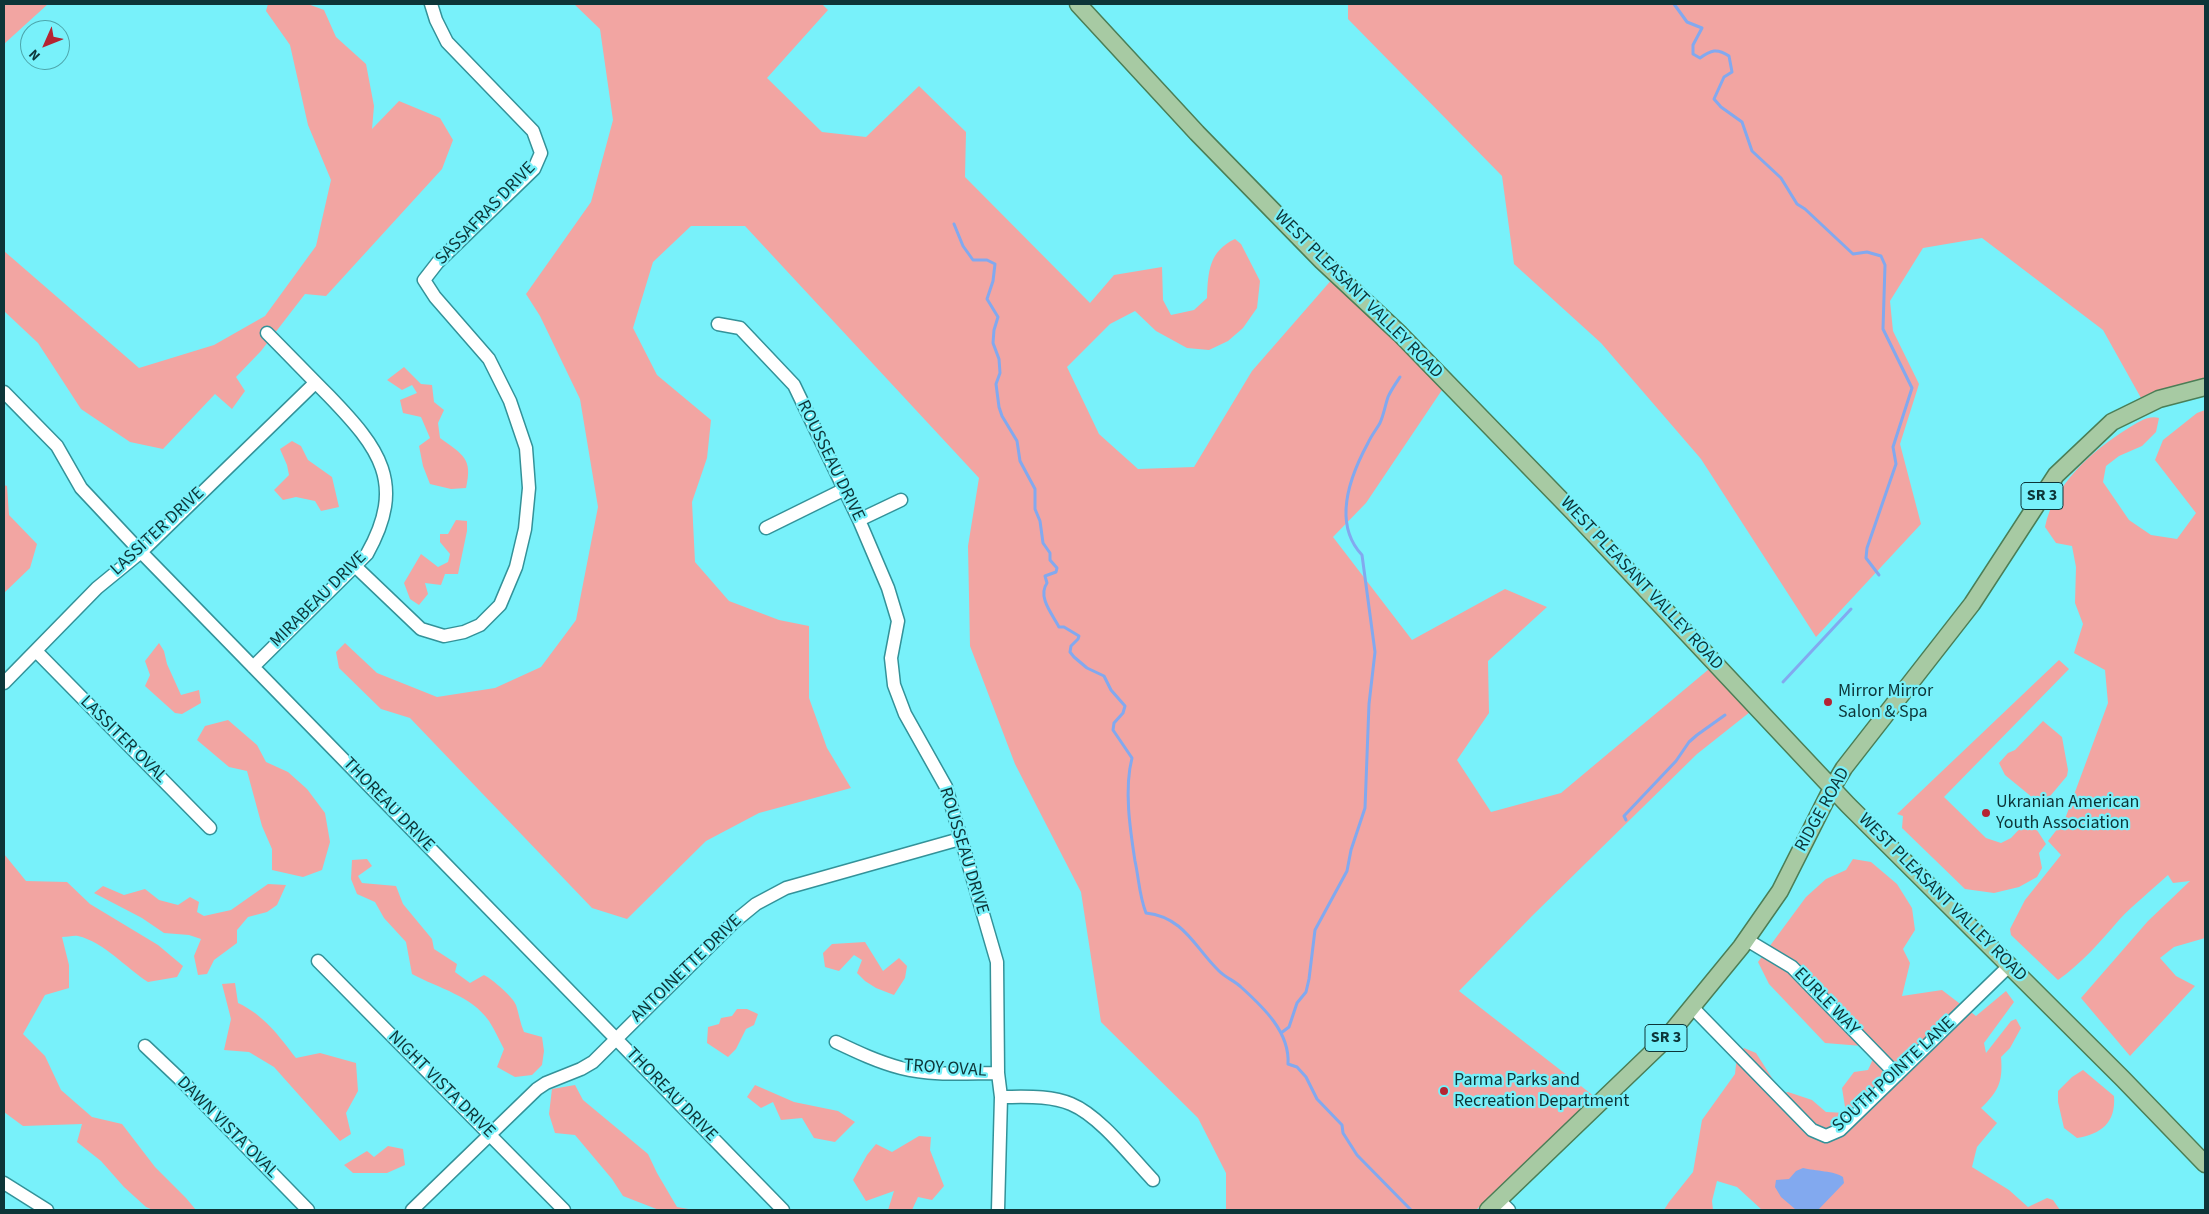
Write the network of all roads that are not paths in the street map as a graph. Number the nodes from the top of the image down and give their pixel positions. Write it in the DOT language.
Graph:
graph roads {
  1 [pos="431,4"];
  2 [pos="1078,4"];
  3 [pos="718,324"];
  4 [pos="267,333"];
  5 [pos="316,383"];
  6 [pos="2205,387"];
  7 [pos="4,392"];
  8 [pos="843,490"];
  9 [pos="901,500"];
  10 [pos="859,520"];
  11 [pos="766,528"];
  12 [pos="140,552"];
  13 [pos="356,567"];
  14 [pos="36,651"];
  15 [pos="252,667"];
  16 [pos="4,683"];
  17 [pos="1832,788"];
  18 [pos="210,828"];
  19 [pos="960,839"];
  20 [pos="1747,940"];
  21 [pos="318,961"];
  22 [pos="2010,966"];
  23 [pos="1692,1007"];
  24 [pos="616,1040"];
  25 [pos="836,1042"];
  26 [pos="145,1046"];
  27 [pos="998,1073"];
  28 [pos="1897,1075"];
  29 [pos="1001,1097"];
  30 [pos="490,1135"];
  31 [pos="2205,1164"];
  32 [pos="1153,1180"];
  33 [pos="4,1183"];
  34 [pos="1499,1207"];
  35 [pos="47,1210"];
  36 [pos="308,1210"];
  37 [pos="412,1210"];
  38 [pos="564,1210"];
  39 [pos="783,1210"];
  40 [pos="998,1210"];
  1 -- 13 [label="street, SASSAFRAS DRIVE"];
  2 -- 17 [label="main road, WEST PLEASANT VALLEY ROAD"];
  3 -- 8 [label="street, ROUSSEAU DRIVE"];
  4 -- 5 [label="street, MIRABEAU DRIVE"];
  5 -- 12 [label="street, LASSITER DRIVE"];
  5 -- 13 [label="street, MIRABEAU DRIVE"];
  6 -- 17 [label="main road, RIDGE ROAD / SR 3"];
  7 -- 12 [label="street, THOREAU DRIVE"];
  8 -- 10 [label="street, ROUSSEAU DRIVE"];
  8 -- 11 [label="street"];
  9 -- 10 [label="street"];
  10 -- 19 [label="street, ROUSSEAU DRIVE"];
  12 -- 14 [label="street, LASSITER DRIVE"];
  12 -- 15 [label="street, THOREAU DRIVE"];
  13 -- 15 [label="street, MIRABEAU DRIVE"];
  14 -- 16 [label="street, LASSITER DRIVE"];
  14 -- 18 [label="street, LASSITER OVAL"];
  15 -- 24 [label="street, THOREAU DRIVE"];
  17 -- 20 [label="main road, RIDGE ROAD / SR 3"];
  17 -- 22 [label="main road, WEST PLEASANT VALLEY ROAD"];
  19 -- 24 [label="street, ANTOINETTE DRIVE"];
  19 -- 27 [label="street, ROUSSEAU DRIVE"];
  20 -- 23 [label="main road, RIDGE ROAD / SR 3"];
  20 -- 28 [label="street, EURLE WAY"];
  21 -- 30 [label="street, NIGHT VISTA DRIVE"];
  22 -- 28 [label="street, SOUTH POINTE LANE"];
  22 -- 31 [label="main road, WEST PLEASANT VALLEY ROAD"];
  23 -- 28 [label="street, SOUTH POINTE LANE"];
  23 -- 34 [label="main road, RIDGE ROAD / SR 3"];
  24 -- 30 [label="street, ANTOINETTE DRIVE"];
  24 -- 39 [label="street, THOREAU DRIVE"];
  25 -- 27 [label="street, TROY OVAL"];
  26 -- 36 [label="street, DAWN VISTA OVAL"];
  27 -- 29 [label="street, ROUSSEAU DRIVE"];
  29 -- 32 [label="street"];
  29 -- 40 [label="street, ROUSSEAU DRIVE"];
  30 -- 37 [label="street, ANTOINETTE DRIVE"];
  30 -- 38 [label="street, NIGHT VISTA DRIVE"];
  33 -- 35 [label="street"];
}
